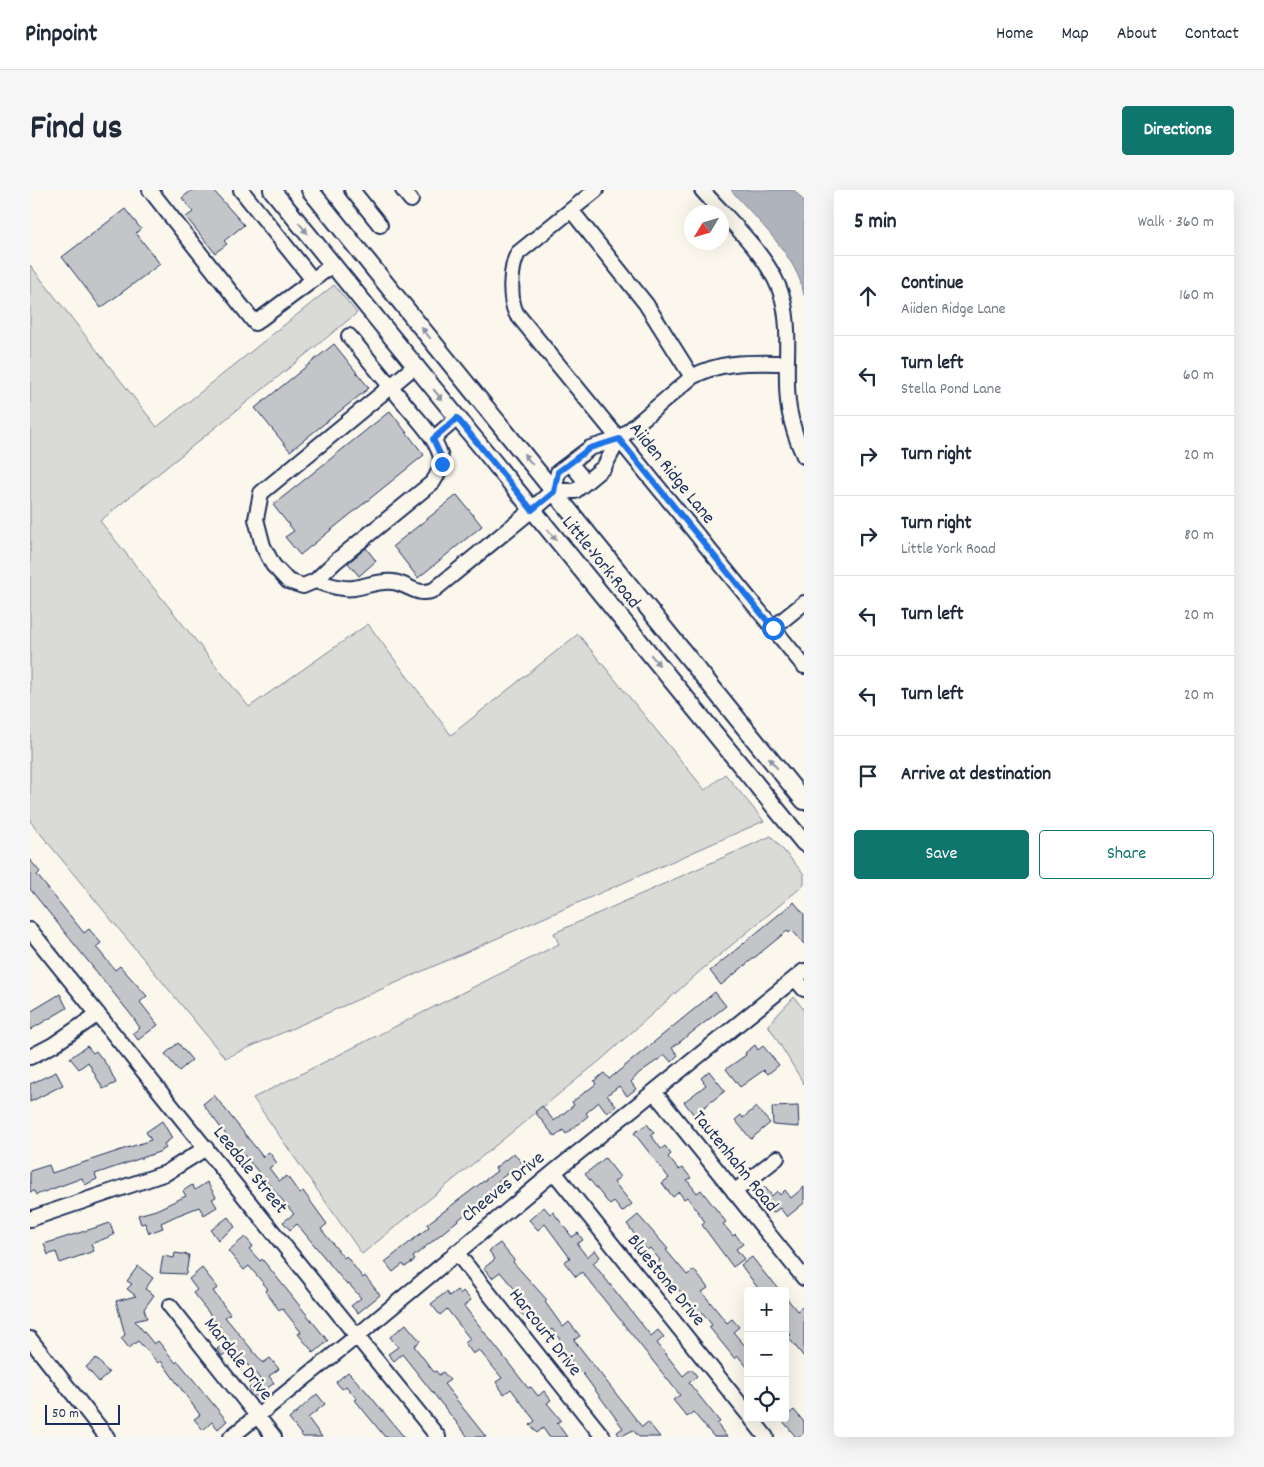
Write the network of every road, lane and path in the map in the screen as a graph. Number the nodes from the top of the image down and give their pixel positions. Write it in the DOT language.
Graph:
graph roads {
  1 [pos="150,190"];
  2 [pos="241,190"];
  3 [pos="272,190"];
  4 [pos="310,190"];
  5 [pos="352,190"];
  6 [pos="596,190"];
  7 [pos="702,190"];
  8 [pos="571,210"];
  9 [pos="380,225"];
  10 [pos="333,264"];
  11 [pos="313,280"];
  12 [pos="349,336"];
  13 [pos="787,362"];
  14 [pos="415,366"];
  15 [pos="692,377"];
  16 [pos="390,386"];
  17 [pos="457,418"];
  18 [pos="433,439"];
  19 [pos="619,439"];
  20 [pos="804,456"];
  21 [pos="570,463"];
  22 [pos="586,482"];
  23 [pos="554,492"];
  24 [pos="532,510"];
  25 [pos="315,581"];
  26 [pos="804,603"];
  27 [pos="773,628"];
  28 [pos="804,666"];
  29 [pos="804,801"];
  30 [pos="804,844"];
  31 [pos="30,930"];
  32 [pos="799,974"];
  33 [pos="804,989"];
  34 [pos="98,1014"];
  35 [pos="30,1057"];
  36 [pos="654,1092"];
  37 [pos="206,1148"];
  38 [pos="777,1158"];
  39 [pos="554,1172"];
  40 [pos="734,1192"];
  41 [pos="30,1219"];
  42 [pos="456,1252"];
  43 [pos="804,1278"];
  44 [pos="170,1306"];
  45 [pos="357,1336"];
  46 [pos="30,1339"];
  47 [pos="744,1409"];
  48 [pos="257,1416"];
  49 [pos="754,1422"];
  50 [pos="108,1437"];
  51 [pos="231,1437"];
  52 [pos="274,1437"];
  53 [pos="438,1437"];
  54 [pos="603,1437"];
  55 [pos="766,1437"];
  1 -- 11 [label="street"];
  2 -- 11 [label="street"];
  3 -- 10 [label="main road, Little York Road, one-way"];
  23 -- 4 [label="main road, Little York Road, one-way"];
  5 -- 9 [label="street"];
  6 -- 8 [label="street"];
  7 -- 13 [label="street"];
  8 -- 15 [label="street"];
  8 -- 19 [label="street, Aiiden Ridge Lane"];
  10 -- 11 [label="street"];
  10 -- 14 [label="main road, Little York Road"];
  12 -- 16 [label="street"];
  13 -- 15 [label="street"];
  13 -- 20 [label="street"];
  14 -- 16 [label="street"];
  14 -- 17 [label="main road, Little York Road, one-way"];
  15 -- 19 [label="street"];
  16 -- 18 [label="street"];
  16 -- 25 [label="street"];
  17 -- 18 [label="street"];
  17 -- 24 [label="main road, Little York Road"];
  18 -- 25 [label="street"];
  19 -- 21 [label="street"];
  19 -- 22 [label="street"];
  19 -- 27 [label="street, Aiiden Ridge Lane"];
  21 -- 22 [label="street"];
  21 -- 23 [label="street"];
  22 -- 23 [label="street"];
  23 -- 24 [label="main road"];
  29 -- 23 [label="main road, Little York Road, one-way"];
  24 -- 25 [label="street"];
  24 -- 30 [label="main road, Little York Road, one-way"];
  26 -- 27 [label="street"];
  27 -- 28 [label="street, Aiiden Ridge Lane"];
  31 -- 34 [label="street, Leedale Street"];
  32 -- 33 [label="street"];
  32 -- 36 [label="street, Cheeves Drive"];
  34 -- 35 [label="street"];
  34 -- 37 [label="street, Leedale Street"];
  36 -- 39 [label="street, Cheeves Drive"];
  36 -- 40 [label="street, Tautenhahn Road"];
  37 -- 41 [label="street"];
  37 -- 45 [label="street, Leedale Street"];
  38 -- 40 [label="street"];
  39 -- 42 [label="street, Cheeves Drive"];
  39 -- 47 [label="street, Bluestone Drive"];
  40 -- 43 [label="street, Tautenhahn Road"];
  42 -- 45 [label="street, Cheeves Drive"];
  42 -- 54 [label="street, Harcourt Drive"];
  44 -- 48 [label="street, Mardale Drive"];
  45 -- 48 [label="street, Cheeves Drive"];
  45 -- 53 [label="street, Leedale Street"];
  46 -- 50 [label="street"];
  48 -- 51 [label="street, Cheeves Drive"];
  48 -- 52 [label="street, Mardale Drive"];
  49 -- 55 [label="street"];
}
